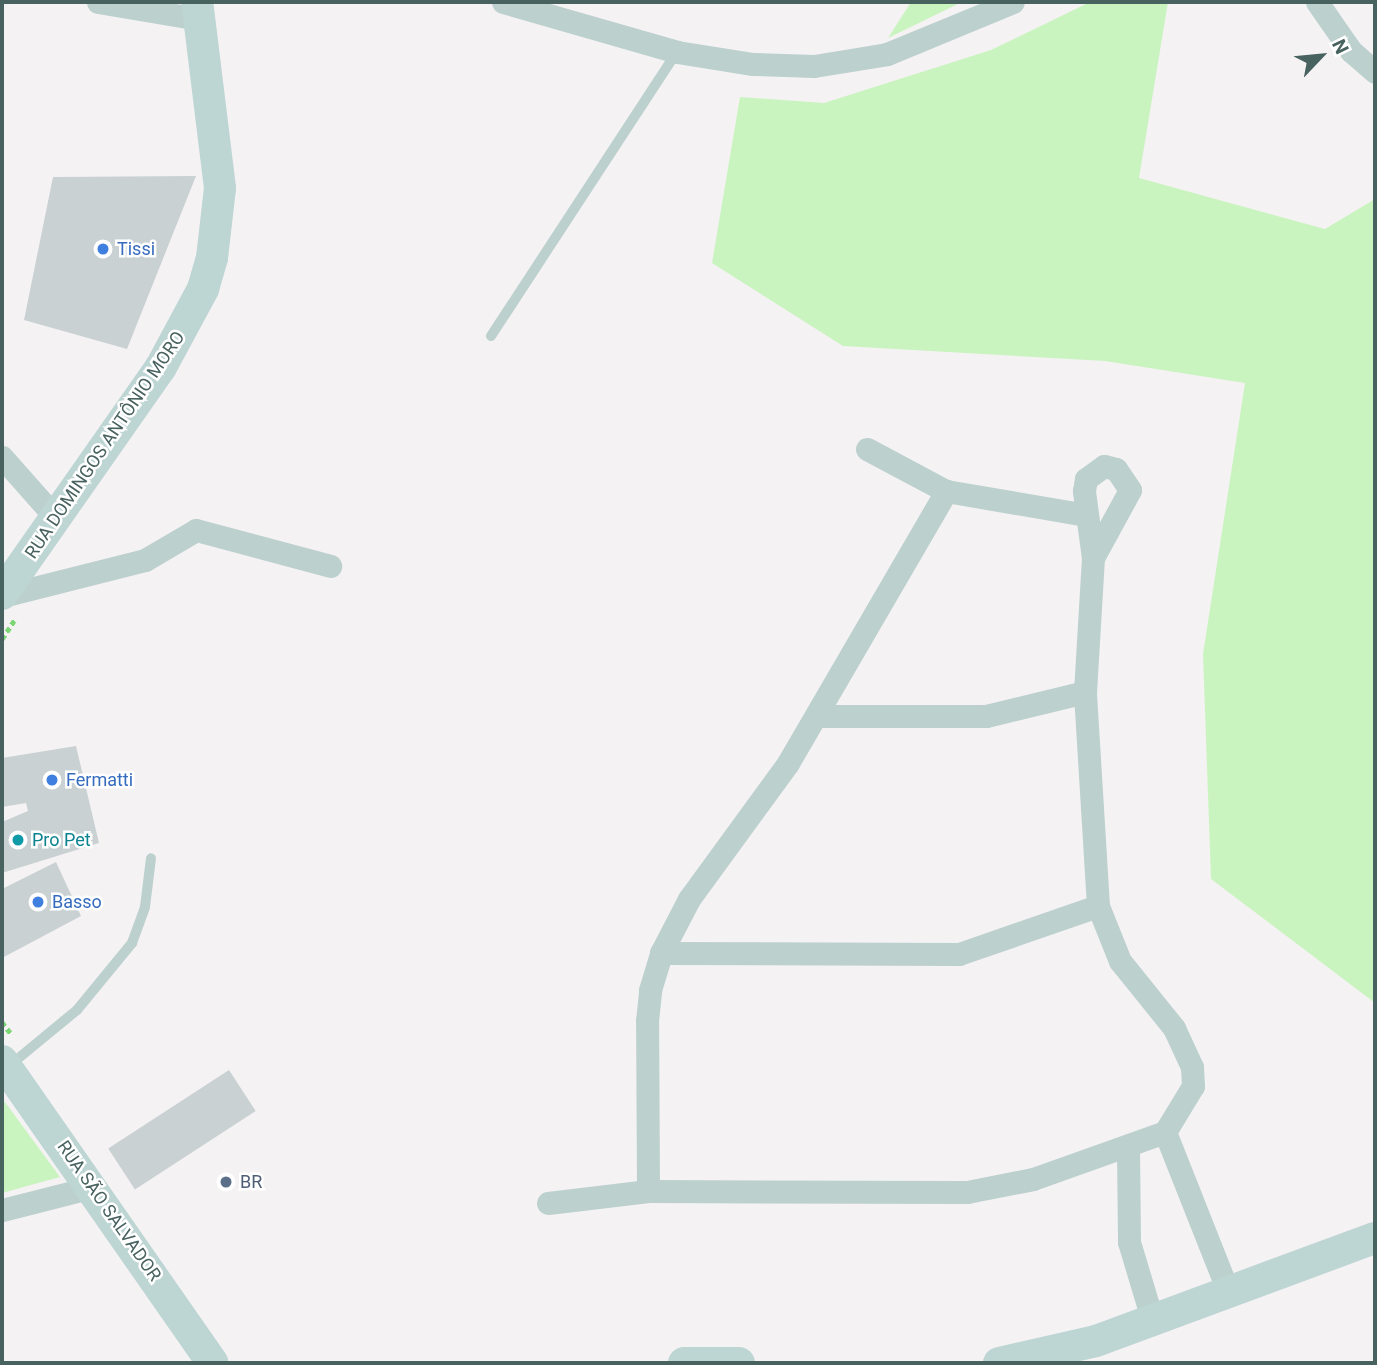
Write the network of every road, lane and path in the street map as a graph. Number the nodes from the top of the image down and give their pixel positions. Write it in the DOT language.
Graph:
graph roads {
  1 [pos="98,2"];
  2 [pos="503,2"];
  3 [pos="1013,2"];
  4 [pos="1317,2"];
  5 [pos="198,10"];
  6 [pos="677,52"];
  7 [pos="1375,72"];
  8 [pos="491,336"];
  9 [pos="867,449"];
  10 [pos="2,457"];
  11 [pos="947,491"];
  12 [pos="1087,515"];
  13 [pos="57,517"];
  14 [pos="1093,558"];
  15 [pos="331,566"];
  16 [pos="2,595"];
  17 [pos="1085,692"];
  18 [pos="816,716"];
  19 [pos="151,858"];
  20 [pos="1098,905"];
  21 [pos="661,953"];
  22 [pos="4,1065"];
  23 [pos="1165,1132"];
  24 [pos="1128,1146"];
  25 [pos="92,1187"];
  26 [pos="648,1191"];
  27 [pos="548,1203"];
  28 [pos="2,1210"];
  29 [pos="1375,1238"];
  30 [pos="1229,1294"];
  31 [pos="1153,1322"];
  32 [pos="213,1363"];
  33 [pos="684,1363"];
  34 [pos="739,1363"];
  35 [pos="999,1363"];
  1 -- 5 [label="street"];
  2 -- 6 [label="street"];
  3 -- 6 [label="street"];
  4 -- 7 [label="street"];
  5 -- 13 [label="main road, RUA DOMINGOS ANTÔNIO MORO"];
  6 -- 8 [label="lane"];
  9 -- 11 [label="street"];
  10 -- 13 [label="street"];
  11 -- 12 [label="street"];
  11 -- 18 [label="street"];
  12 -- 14 [label="street"];
  12 -- 14 [label="street"];
  13 -- 16 [label="main road, RUA DOMINGOS ANTÔNIO MORO"];
  14 -- 17 [label="street"];
  15 -- 16 [label="street"];
  17 -- 18 [label="street"];
  17 -- 20 [label="street"];
  18 -- 21 [label="street"];
  19 -- 22 [label="lane"];
  20 -- 21 [label="street"];
  20 -- 23 [label="street"];
  21 -- 26 [label="street"];
  22 -- 25 [label="main road, RUA SÃO SALVADOR"];
  23 -- 24 [label="street"];
  23 -- 30 [label="street"];
  24 -- 26 [label="street"];
  24 -- 31 [label="street"];
  25 -- 28 [label="street"];
  25 -- 32 [label="main road, RUA SÃO SALVADOR"];
  26 -- 27 [label="street"];
  29 -- 30 [label="main road"];
  30 -- 31 [label="main road"];
  31 -- 35 [label="main road"];
  33 -- 34 [label="main road"];
}
